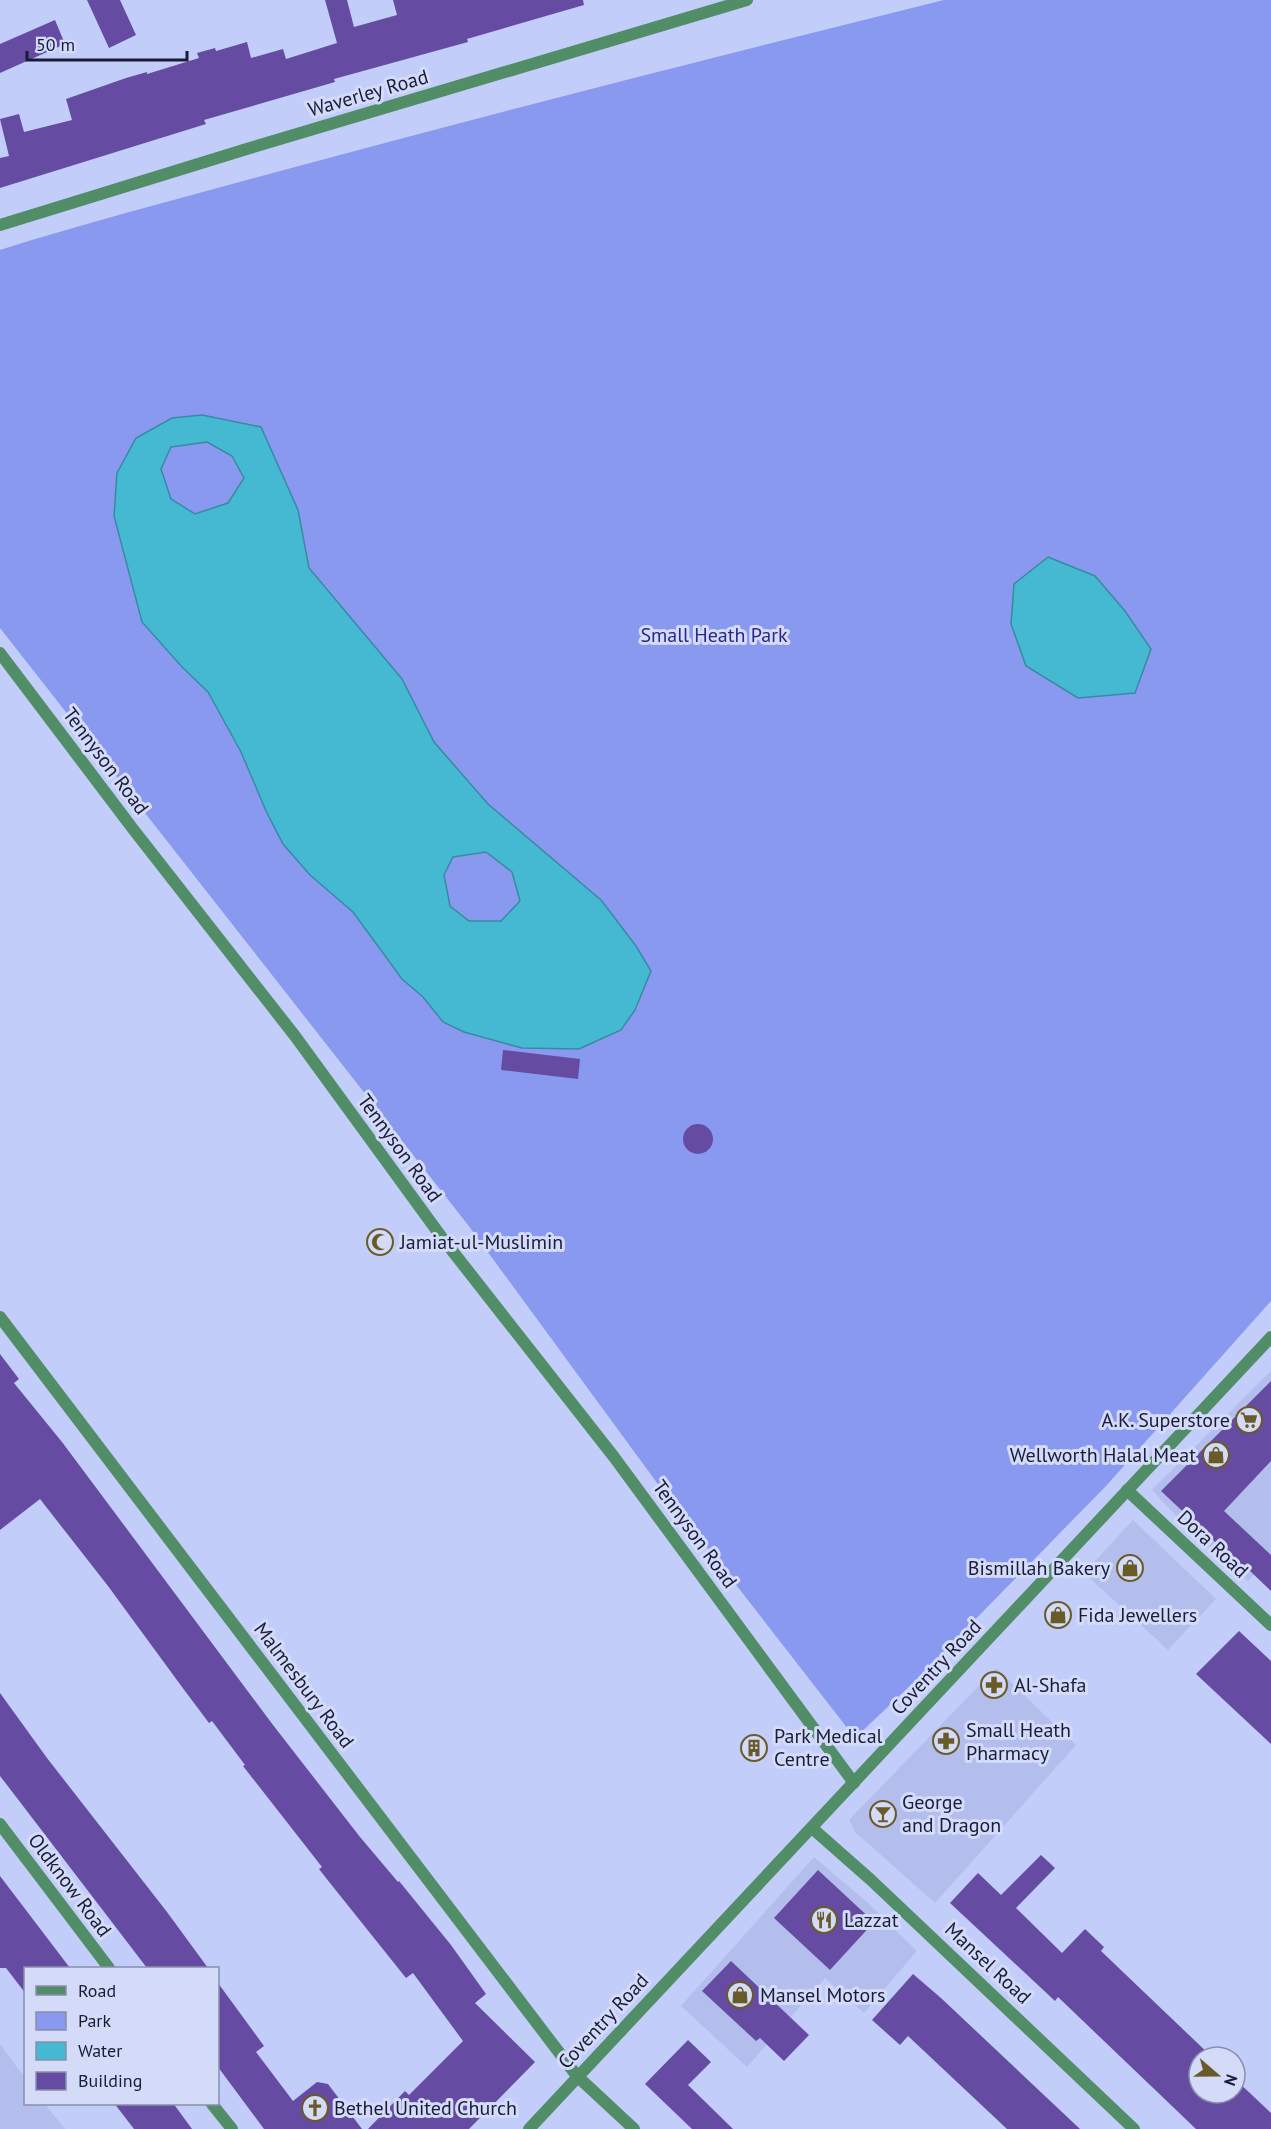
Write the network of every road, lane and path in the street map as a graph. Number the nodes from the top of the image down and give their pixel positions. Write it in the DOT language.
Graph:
graph roads {
  1 [pos="747,0"];
  2 [pos="0,225"];
  3 [pos="0,653"];
  4 [pos="0,1317"];
  5 [pos="1271,1337"];
  6 [pos="1127,1490"];
  7 [pos="1271,1625"];
  8 [pos="854,1783"];
  9 [pos="0,1824"];
  10 [pos="812,1828"];
  11 [pos="108,1967"];
  12 [pos="578,2076"];
  13 [pos="214,2105"];
  14 [pos="232,2129"];
  15 [pos="530,2129"];
  16 [pos="634,2129"];
  17 [pos="1134,2129"];
  1 -- 2 [label="street, Waverley Road"];
  3 -- 8 [label="street, Tennyson Road"];
  4 -- 12 [label="street, Malmesbury Road"];
  5 -- 6 [label="street, Coventry Road"];
  6 -- 7 [label="street, Dora Road"];
  6 -- 8 [label="street, Coventry Road"];
  8 -- 10 [label="street, Coventry Road"];
  9 -- 11 [label="street, Oldknow Road"];
  10 -- 12 [label="street, Coventry Road"];
  10 -- 17 [label="street, Mansel Road"];
  12 -- 15 [label="street, Coventry Road"];
  12 -- 16 [label="street, Malmesbury Road"];
  13 -- 14 [label="street"];
}
